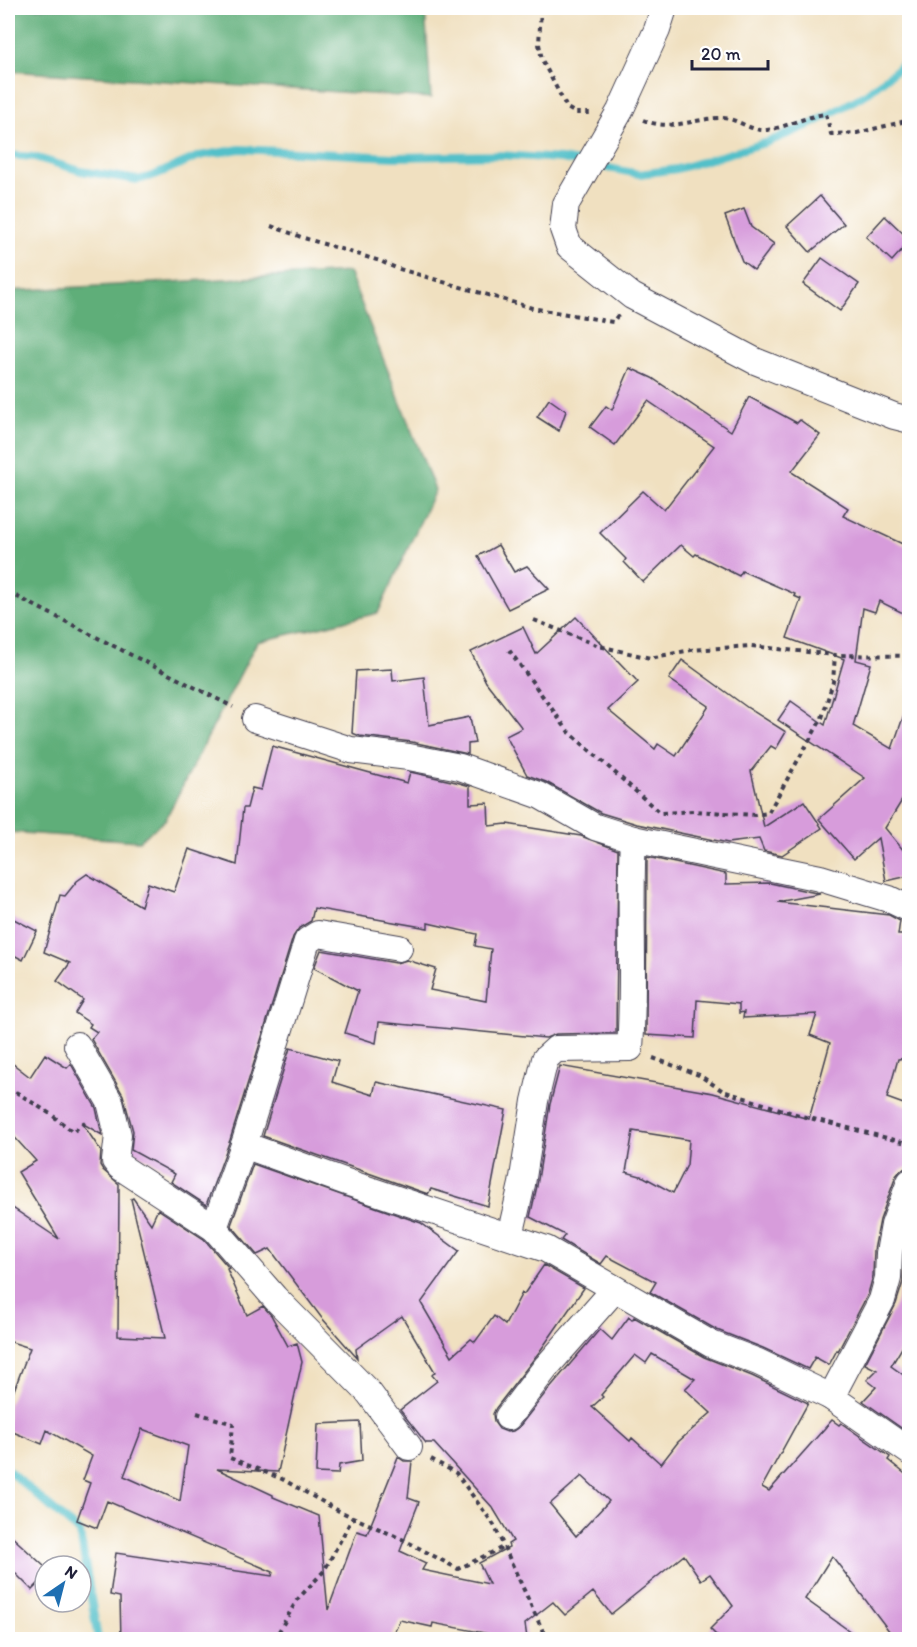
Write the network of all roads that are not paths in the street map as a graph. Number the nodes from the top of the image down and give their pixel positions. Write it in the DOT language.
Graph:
graph roads {
  1 [pos="664,8"];
  2 [pos="909,420"];
  3 [pos="255,719"];
  4 [pos="633,839"];
  5 [pos="909,909"];
  6 [pos="399,948"];
  7 [pos="77,1046"];
  8 [pos="244,1145"];
  9 [pos="909,1182"];
  10 [pos="214,1228"];
  11 [pos="510,1236"];
  12 [pos="615,1289"];
  13 [pos="831,1398"];
  14 [pos="508,1417"];
  15 [pos="409,1447"];
  16 [pos="909,1452"];
  1 -- 2 [label="street"];
  3 -- 4 [label="street"];
  4 -- 5 [label="street"];
  4 -- 11 [label="street"];
  6 -- 8 [label="street"];
  7 -- 10 [label="street"];
  8 -- 10 [label="street"];
  8 -- 11 [label="street"];
  9 -- 13 [label="street"];
  10 -- 15 [label="street"];
  11 -- 12 [label="street"];
  12 -- 13 [label="street"];
  12 -- 14 [label="street"];
  13 -- 16 [label="street"];
}
